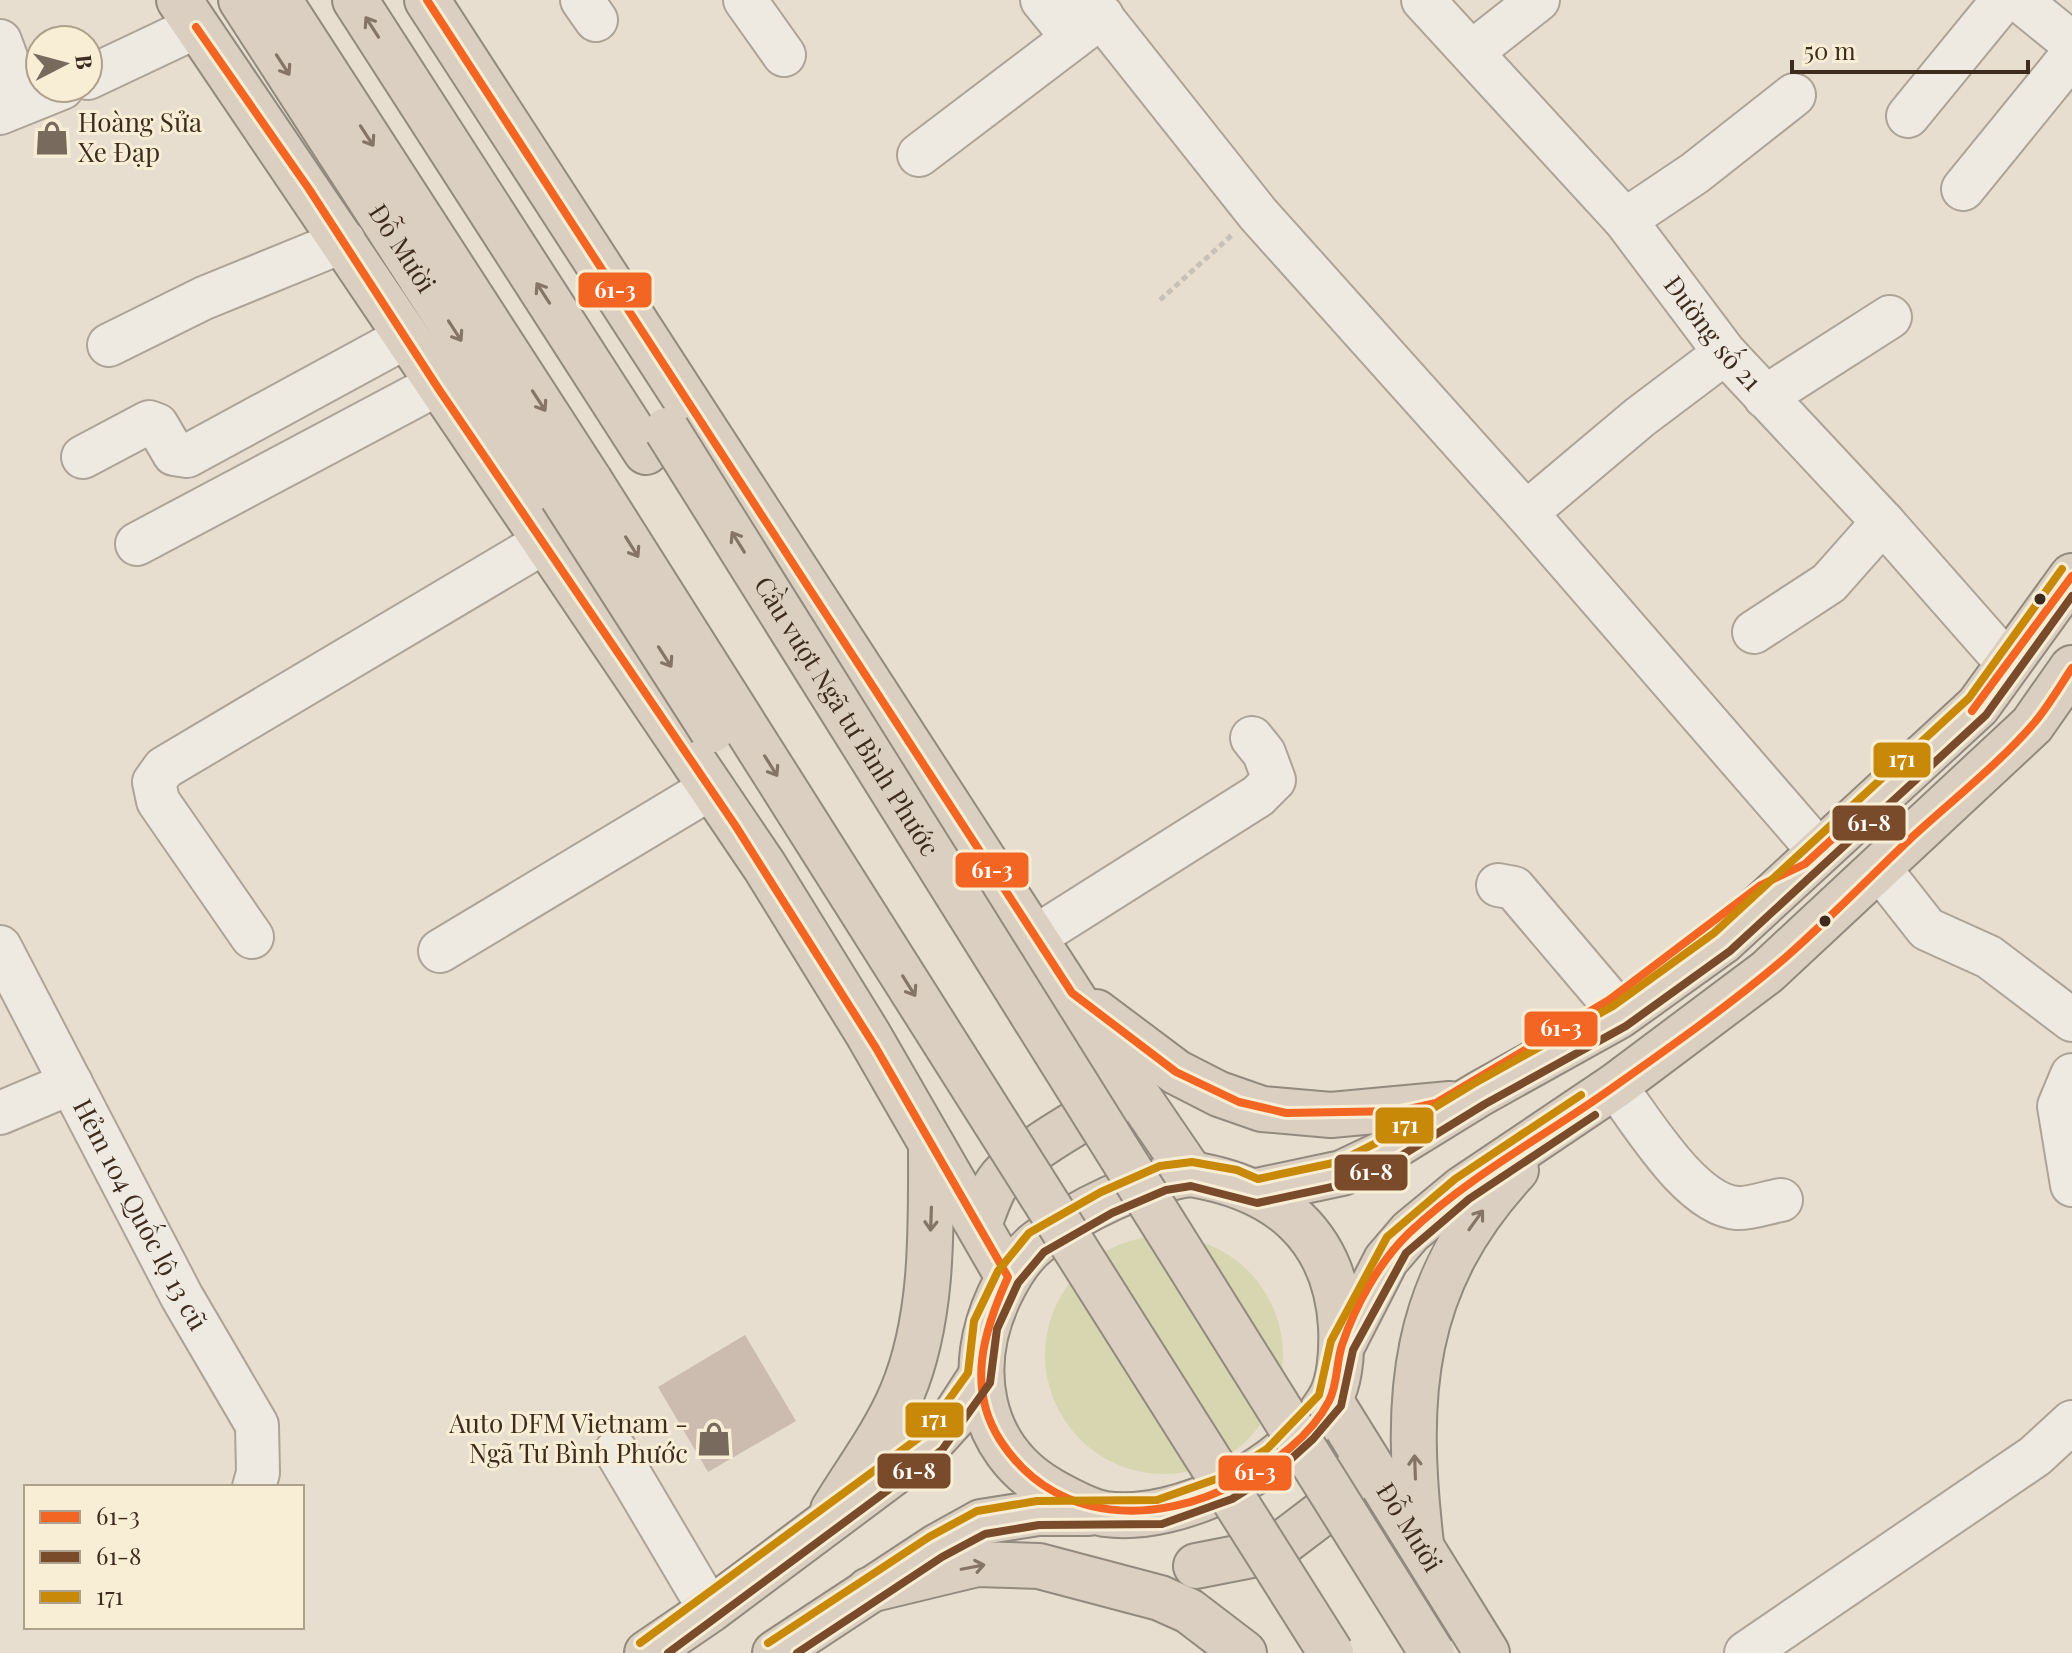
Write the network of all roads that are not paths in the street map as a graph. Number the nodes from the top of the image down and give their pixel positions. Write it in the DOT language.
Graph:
graph roads {
  1 [pos="233,0"];
  2 [pos="241,0"];
  3 [pos="279,0"];
  4 [pos="355,0"];
  5 [pos="389,0"];
  6 [pos="427,0"];
  7 [pos="745,0"];
  8 [pos="1042,0"];
  9 [pos="1423,0"];
  10 [pos="1538,0"];
  11 [pos="2003,0"];
  12 [pos="2019,0"];
  13 [pos="187,14"];
  14 [pos="1088,18"];
  15 [pos="0,41"];
  16 [pos="2072,43"];
  17 [pos="1472,52"];
  18 [pos="784,55"];
  19 [pos="2072,55"];
  20 [pos="104,68"];
  21 [pos="1794,95"];
  22 [pos="12,108"];
  23 [pos="1908,116"];
  24 [pos="919,155"];
  25 [pos="1963,189"];
  26 [pos="1625,220"];
  27 [pos="344,241"];
  28 [pos="1890,317"];
  29 [pos="406,337"];
  30 [pos="109,345"];
  31 [pos="1725,353"];
  32 [pos="436,385"];
  33 [pos="1765,397"];
  34 [pos="657,441"];
  35 [pos="83,457"];
  36 [pos="576,488"];
  37 [pos="1526,513"];
  38 [pos="1883,522"];
  39 [pos="546,541"];
  40 [pos="137,544"];
  41 [pos="2072,576"];
  42 [pos="1754,632"];
  43 [pos="2008,664"];
  44 [pos="2072,668"];
  45 [pos="1252,738"];
  46 [pos="711,788"];
  47 [pos="1812,857"];
  48 [pos="1879,868"];
  49 [pos="1498,885"];
  50 [pos="252,937"];
  51 [pos="1035,937"];
  52 [pos="0,947"];
  53 [pos="440,951"];
  54 [pos="1072,993"];
  55 [pos="1609,1000"];
  56 [pos="2072,1020"];
  57 [pos="2072,1075"];
  58 [pos="71,1083"];
  59 [pos="1615,1086"];
  60 [pos="1136,1096"];
  61 [pos="0,1113"];
  62 [pos="1440,1113"];
  63 [pos="1566,1120"];
  64 [pos="931,1141"];
  65 [pos="1191,1174"];
  66 [pos="2072,1185"];
  67 [pos="1257,1191"];
  68 [pos="1781,1200"];
  69 [pos="979,1225"];
  70 [pos="1008,1277"];
  71 [pos="1342,1346"];
  72 [pos="980,1377"];
  73 [pos="1330,1400"];
  74 [pos="2072,1422"];
  75 [pos="616,1451"];
  76 [pos="1361,1451"];
  77 [pos="255,1485"];
  78 [pos="1159,1512"];
  79 [pos="1104,1514"];
  80 [pos="824,1525"];
  81 [pos="1421,1544"];
  82 [pos="1196,1566"];
  83 [pos="869,1590"];
  84 [pos="710,1610"];
  85 [pos="647,1653"];
  86 [pos="775,1653"];
  87 [pos="1244,1653"];
  88 [pos="1252,1653"];
  89 [pos="1301,1653"];
  90 [pos="1331,1653"];
  91 [pos="1405,1653"];
  92 [pos="1432,1653"];
  93 [pos="1487,1653"];
  94 [pos="1746,1653"];
  1 -- 13 [label="highway"];
  2 -- 36 [label="highway, Đỗ Mười, one-way"];
  3 -- 36 [label="highway, Đỗ Mười, one-way"];
  34 -- 4 [label="highway, one-way"];
  5 -- 34 [label="highway"];
  6 -- 51 [label="highway"];
  7 -- 18 [label="street"];
  8 -- 14 [label="street"];
  9 -- 17 [label="street, Đường số 21"];
  10 -- 17 [label="street"];
  11 -- 23 [label="street"];
  12 -- 16 [label="street"];
  13 -- 20 [label="street"];
  13 -- 27 [label="highway, Đỗ Mười"];
  14 -- 24 [label="street"];
  14 -- 37 [label="street"];
  15 -- 22 [label="street"];
  17 -- 26 [label="street, Đường số 21"];
  19 -- 25 [label="street"];
  21 -- 26 [label="street"];
  26 -- 31 [label="street, Đường số 21"];
  27 -- 29 [label="highway, Đỗ Mười"];
  27 -- 30 [label="street"];
  28 -- 33 [label="street"];
  29 -- 32 [label="highway, Đỗ Mười"];
  29 -- 35 [label="street"];
  31 -- 33 [label="street, Đường số 21"];
  31 -- 37 [label="street"];
  32 -- 39 [label="highway, Đỗ Mười"];
  32 -- 40 [label="street"];
  33 -- 38 [label="street, Đường số 21"];
  34 -- 91 [label="highway, Cầu vượt Ngã tư Bình Phước"];
  92 -- 34 [label="highway, Cầu vượt Ngã tư Bình Phước, one-way, bridge"];
  36 -- 89 [label="highway, one-way, bridge"];
  36 -- 90 [label="highway, one-way, bridge"];
  37 -- 47 [label="street"];
  38 -- 42 [label="street"];
  38 -- 43 [label="street, Đường số 21"];
  39 -- 46 [label="highway, Đỗ Mười"];
  39 -- 50 [label="street"];
  41 -- 43 [label="highway"];
  43 -- 47 [label="highway"];
  44 -- 48 [label="highway"];
  45 -- 51 [label="street"];
  46 -- 53 [label="street"];
  46 -- 64 [label="highway, Đỗ Mười"];
  47 -- 55 [label="highway"];
  47 -- 62 [label="highway"];
  48 -- 56 [label="street"];
  48 -- 59 [label="highway"];
  49 -- 55 [label="street"];
  51 -- 54 [label="highway"];
  52 -- 58 [label="street, Hẻm 104 Quốc lộ 13 cũ"];
  54 -- 60 [label="highway"];
  54 -- 62 [label="highway"];
  55 -- 62 [label="highway"];
  57 -- 66 [label="street"];
  58 -- 61 [label="street"];
  58 -- 77 [label="street, Hẻm 104 Quốc lộ 13 cũ"];
  59 -- 63 [label="highway"];
  59 -- 68 [label="street"];
  60 -- 65 [label="highway"];
  60 -- 69 [label="highway"];
  62 -- 67 [label="highway"];
  63 -- 71 [label="highway"];
  81 -- 63 [label="highway, one-way"];
  64 -- 69 [label="highway, Đỗ Mười"];
  64 -- 80 [label="highway, one-way"];
  65 -- 67 [label="highway"];
  65 -- 70 [label="highway"];
  67 -- 71 [label="highway"];
  69 -- 70 [label="highway, Đỗ Mười"];
  70 -- 72 [label="highway"];
  71 -- 73 [label="highway"];
  72 -- 79 [label="highway"];
  72 -- 80 [label="highway"];
  73 -- 76 [label="highway, Đỗ Mười"];
  73 -- 78 [label="highway"];
  74 -- 94 [label="street"];
  75 -- 84 [label="street"];
  76 -- 81 [label="highway, Đỗ Mười"];
  76 -- 82 [label="highway"];
  78 -- 79 [label="highway"];
  78 -- 82 [label="highway"];
  79 -- 83 [label="highway"];
  80 -- 84 [label="highway"];
  81 -- 93 [label="highway, Đỗ Mười"];
  82 -- 88 [label="highway"];
  83 -- 86 [label="highway"];
  83 -- 87 [label="highway, one-way"];
  84 -- 85 [label="highway"];
}
